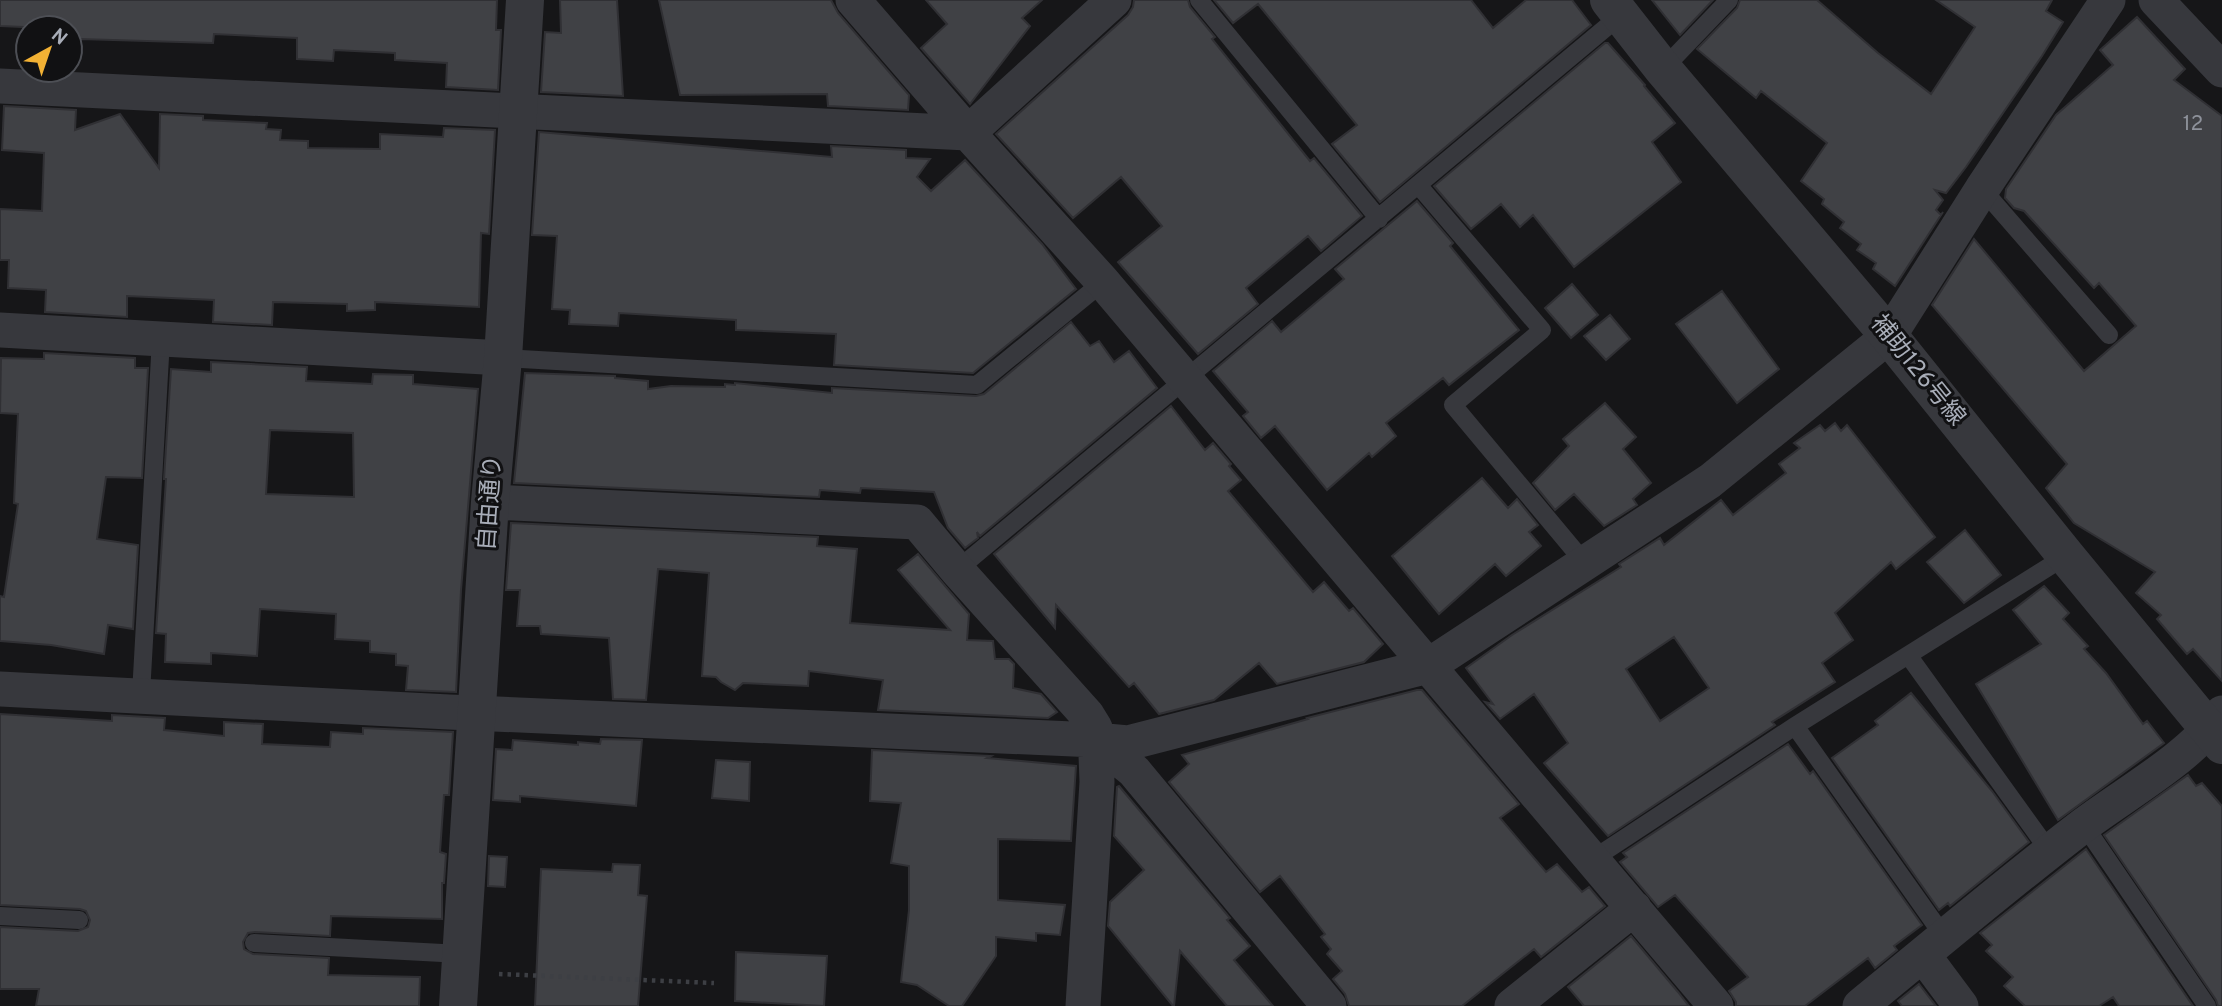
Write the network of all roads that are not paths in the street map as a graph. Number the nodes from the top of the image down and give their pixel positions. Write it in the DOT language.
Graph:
graph roads {
  1 [pos="526,0"];
  2 [pos="853,0"];
  3 [pos="1114,0"];
  4 [pos="1199,0"];
  5 [pos="1729,0"];
  6 [pos="2108,0"];
  7 [pos="2156,0"];
  8 [pos="1615,8"];
  9 [pos="1663,69"];
  10 [pos="2222,70"];
  11 [pos="0,86"];
  12 [pos="518,111"];
  13 [pos="968,133"];
  14 [pos="1419,186"];
  15 [pos="1982,189"];
  16 [pos="1379,219"];
  17 [pos="1103,282"];
  18 [pos="0,330"];
  19 [pos="2109,335"];
  20 [pos="1889,336"];
  21 [pos="161,339"];
  22 [pos="503,358"];
  23 [pos="1185,378"];
  24 [pos="490,502"];
  25 [pos="2066,556"];
  26 [pos="1584,562"];
  27 [pos="957,570"];
  28 [pos="1908,655"];
  29 [pos="1428,666"];
  30 [pos="0,689"];
  31 [pos="141,694"];
  32 [pos="476,713"];
  33 [pos="1795,726"];
  34 [pos="2218,729"];
  35 [pos="1096,740"];
  36 [pos="2084,825"];
  37 [pos="2050,852"];
  38 [pos="1593,859"];
  39 [pos="1634,908"];
  40 [pos="0,916"];
  41 [pos="79,920"];
  42 [pos="254,943"];
  43 [pos="1934,946"];
  44 [pos="460,978"];
  45 [pos="1083,1006"];
  46 [pos="1329,1006"];
  47 [pos="1512,1006"];
  48 [pos="1716,1006"];
  49 [pos="1860,1006"];
  50 [pos="1961,1006"];
  51 [pos="2207,1006"];
  1 -- 12 [label="street, 自由通り"];
  2 -- 13 [label="street"];
  3 -- 13 [label="street"];
  4 -- 16 [label="lane"];
  5 -- 9 [label="lane"];
  6 -- 15 [label="street"];
  7 -- 10 [label="street"];
  8 -- 9 [label="street, 補助126号線"];
  8 -- 14 [label="lane"];
  9 -- 20 [label="street, 補助126号線"];
  11 -- 12 [label="street"];
  12 -- 13 [label="street"];
  12 -- 22 [label="street, 自由通り"];
  13 -- 17 [label="street"];
  14 -- 16 [label="lane"];
  14 -- 26 [label="lane"];
  15 -- 19 [label="lane"];
  15 -- 20 [label="street"];
  16 -- 23 [label="lane"];
  17 -- 22 [label="lane"];
  17 -- 23 [label="street"];
  18 -- 21 [label="street"];
  20 -- 25 [label="street, 補助126号線"];
  20 -- 26 [label="street"];
  21 -- 22 [label="street"];
  21 -- 31 [label="lane"];
  22 -- 24 [label="street, 自由通り"];
  23 -- 27 [label="lane"];
  23 -- 29 [label="street"];
  24 -- 27 [label="street"];
  24 -- 32 [label="street, 自由通り"];
  25 -- 28 [label="lane"];
  25 -- 34 [label="street, 補助126号線"];
  26 -- 29 [label="street"];
  27 -- 35 [label="street"];
  28 -- 33 [label="lane"];
  28 -- 37 [label="lane"];
  29 -- 35 [label="street"];
  29 -- 38 [label="street"];
  30 -- 31 [label="street"];
  31 -- 32 [label="street"];
  32 -- 35 [label="street"];
  32 -- 44 [label="street, 自由通り"];
  33 -- 38 [label="lane"];
  33 -- 43 [label="lane"];
  34 -- 36 [label="street"];
  35 -- 45 [label="street"];
  35 -- 46 [label="street"];
  36 -- 37 [label="street"];
  36 -- 51 [label="lane"];
  37 -- 43 [label="street"];
  38 -- 39 [label="street"];
  39 -- 47 [label="street"];
  39 -- 48 [label="street"];
  40 -- 41 [label="lane"];
  42 -- 44 [label="lane"];
  43 -- 49 [label="street"];
  43 -- 50 [label="street"];
}
